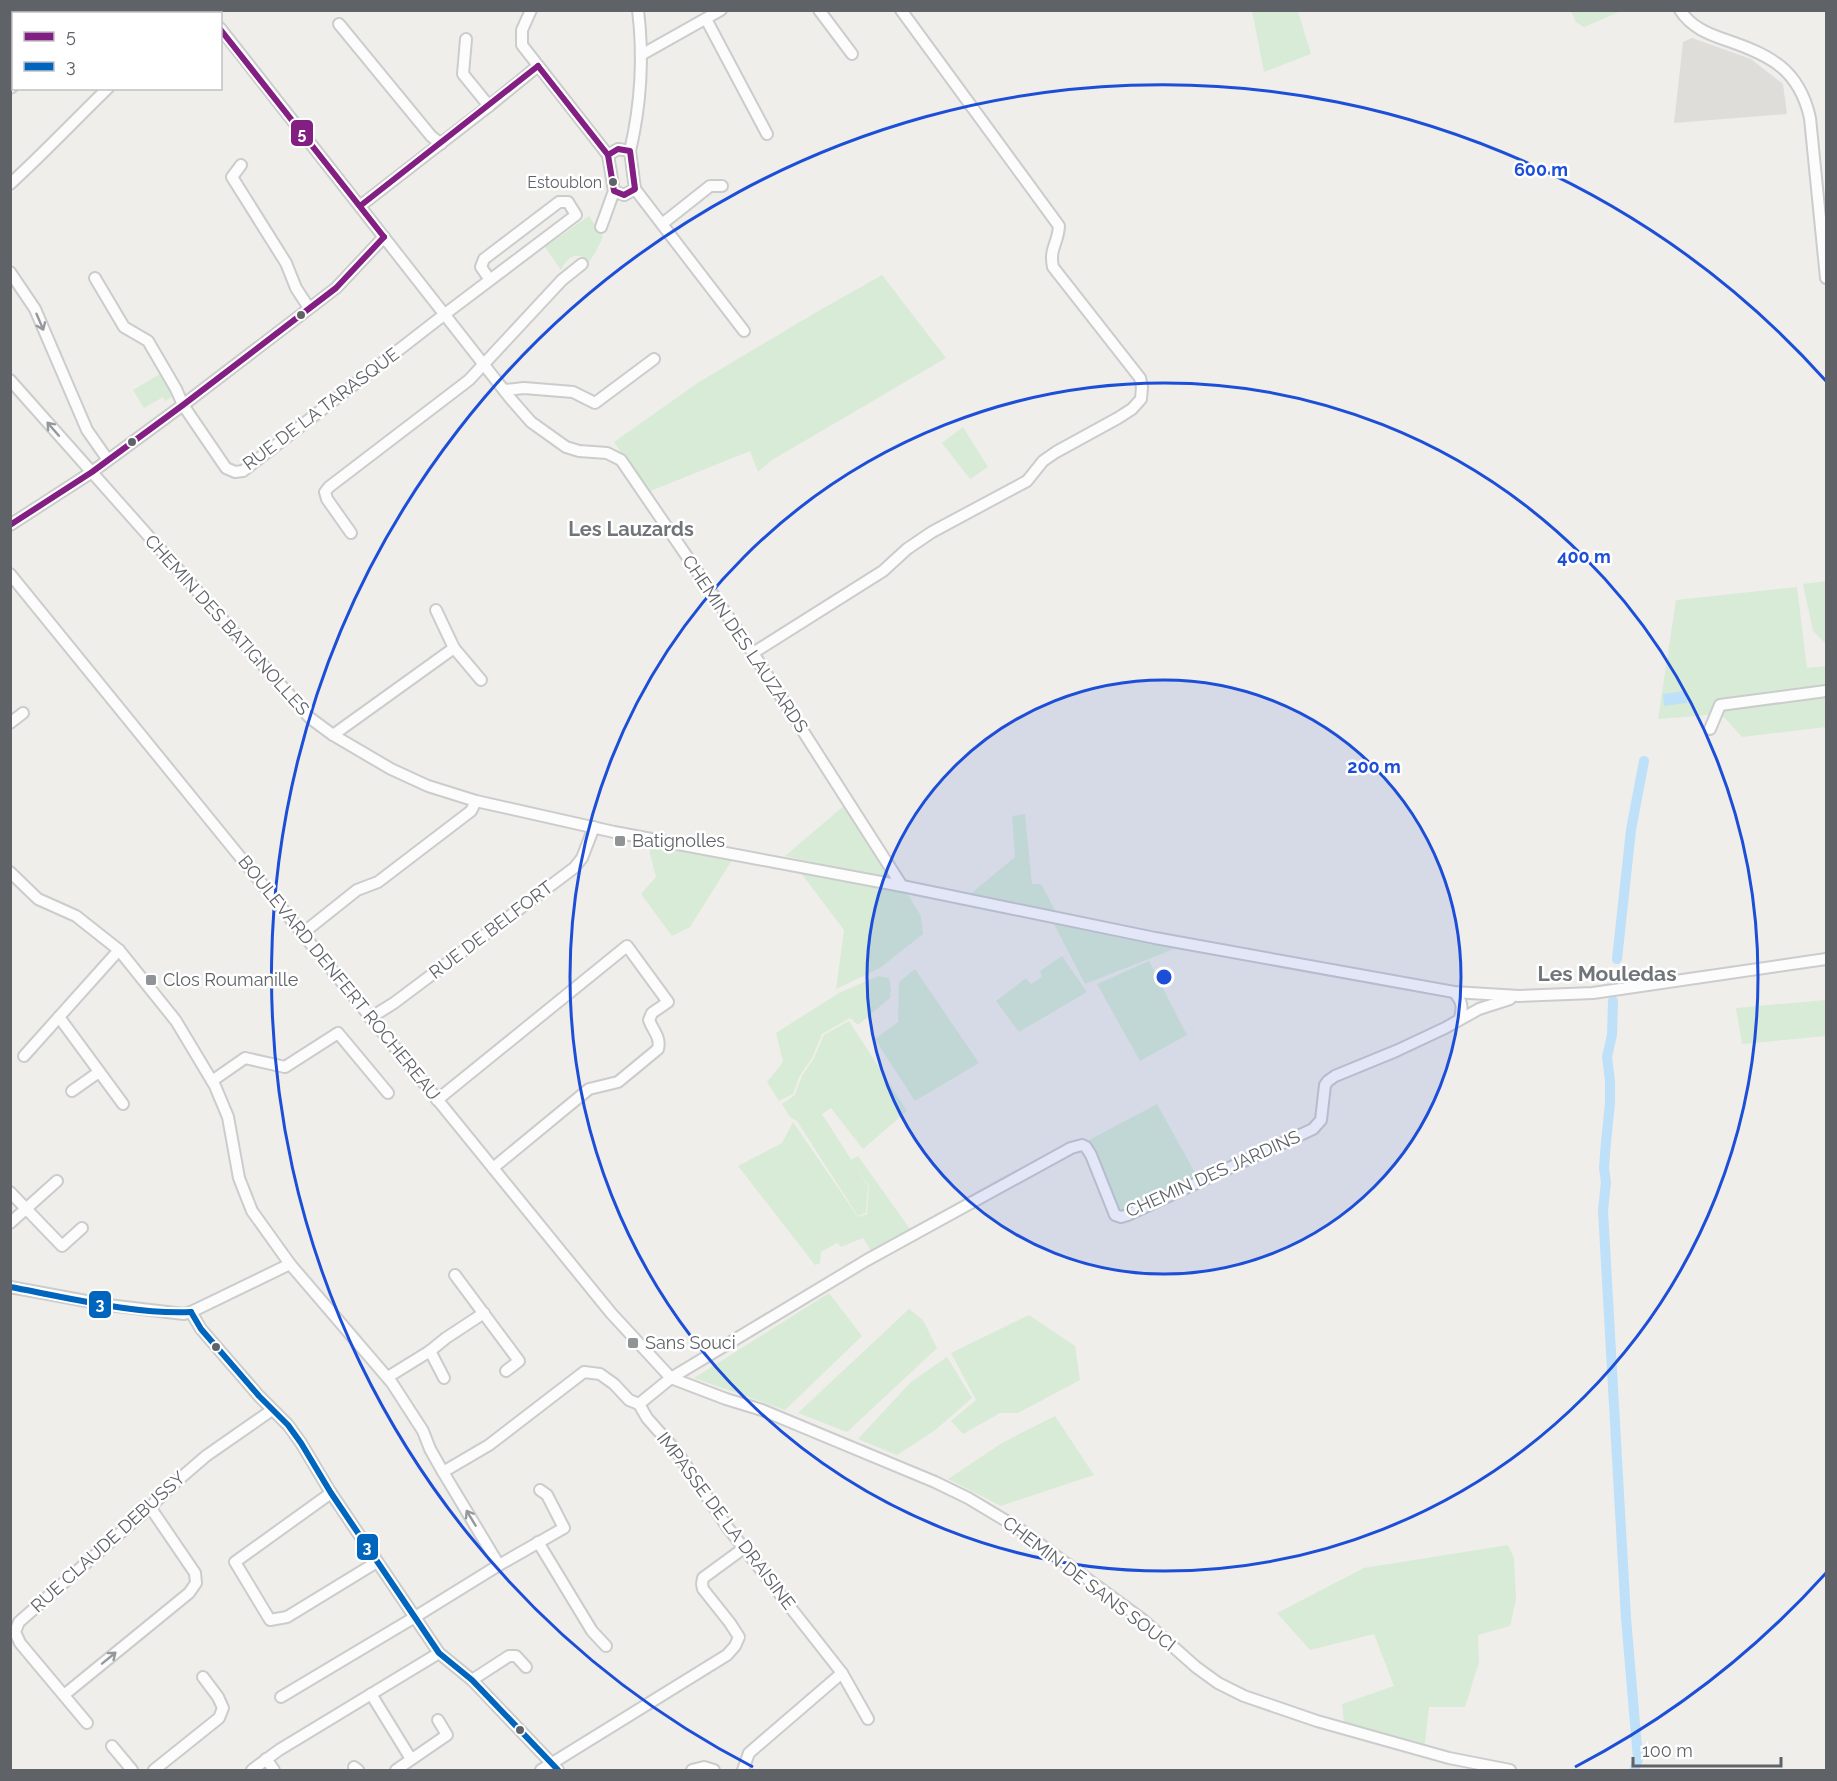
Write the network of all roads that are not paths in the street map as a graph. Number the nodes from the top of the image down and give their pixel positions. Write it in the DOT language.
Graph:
graph roads {
  1 [pos="531,10"];
  2 [pos="638,10"];
  3 [pos="721,10"];
  4 [pos="819,10"];
  5 [pos="901,10"];
  6 [pos="1680,10"];
  7 [pos="706,19"];
  8 [pos="339,24"];
  9 [pos="222,31"];
  10 [pos="466,39"];
  11 [pos="852,54"];
  12 [pos="641,55"];
  13 [pos="538,66"];
  14 [pos="106,90"];
  15 [pos="489,106"];
  16 [pos="767,134"];
  17 [pos="441,144"];
  18 [pos="630,152"];
  19 [pos="608,155"];
  20 [pos="241,165"];
  21 [pos="10,184"];
  22 [pos="722,186"];
  23 [pos="635,189"];
  24 [pos="614,191"];
  25 [pos="360,206"];
  26 [pos="662,224"];
  27 [pos="601,227"];
  28 [pos="384,237"];
  29 [pos="582,264"];
  30 [pos="10,272"];
  31 [pos="95,278"];
  32 [pos="1827,278"];
  33 [pos="490,280"];
  34 [pos="309,308"];
  35 [pos="445,314"];
  36 [pos="744,331"];
  37 [pos="654,359"];
  38 [pos="484,364"];
  39 [pos="10,380"];
  40 [pos="505,390"];
  41 [pos="183,405"];
  42 [pos="108,460"];
  43 [pos="92,472"];
  44 [pos="10,525"];
  45 [pos="351,533"];
  46 [pos="10,574"];
  47 [pos="436,610"];
  48 [pos="454,648"];
  49 [pos="753,653"];
  50 [pos="481,680"];
  51 [pos="1827,691"];
  52 [pos="23,713"];
  53 [pos="10,723"];
  54 [pos="1710,729"];
  55 [pos="333,735"];
  56 [pos="476,801"];
  57 [pos="594,827"];
  58 [pos="10,872"];
  59 [pos="902,886"];
  60 [pos="303,933"];
  61 [pos="119,950"];
  62 [pos="1827,960"];
  63 [pos="1454,992"];
  64 [pos="1519,996"];
  65 [pos="59,1017"];
  66 [pos="370,1018"];
  67 [pos="1460,1018"];
  68 [pos="24,1056"];
  69 [pos="99,1072"];
  70 [pos="212,1081"];
  71 [pos="72,1091"];
  72 [pos="388,1093"];
  73 [pos="437,1100"];
  74 [pos="123,1104"];
  75 [pos="493,1168"];
  76 [pos="57,1181"];
  77 [pos="10,1192"];
  78 [pos="26,1209"];
  79 [pos="10,1223"];
  80 [pos="82,1228"];
  81 [pos="290,1264"];
  82 [pos="455,1275"];
  83 [pos="10,1287"];
  84 [pos="191,1312"];
  85 [pos="484,1313"];
  86 [pos="430,1351"];
  87 [pos="506,1371"];
  88 [pos="388,1377"];
  89 [pos="444,1378"];
  90 [pos="671,1378"];
  91 [pos="639,1404"];
  92 [pos="272,1410"];
  93 [pos="442,1472"];
  94 [pos="540,1490"];
  95 [pos="332,1493"];
  96 [pos="150,1507"];
  97 [pos="538,1542"];
  98 [pos="744,1548"];
  99 [pos="377,1562"];
  100 [pos="499,1565"];
  101 [pos="415,1617"];
  102 [pos="606,1646"];
  103 [pos="439,1653"];
  104 [pos="526,1667"];
  105 [pos="842,1673"];
  106 [pos="203,1677"];
  107 [pos="472,1680"];
  108 [pos="371,1694"];
  109 [pos="64,1695"];
  110 [pos="281,1697"];
  111 [pos="868,1719"];
  112 [pos="438,1720"];
  113 [pos="87,1722"];
  114 [pos="112,1746"];
  115 [pos="267,1759"];
  116 [pos="411,1759"];
  117 [pos="555,1767"];
  118 [pos="132,1770"];
  119 [pos="154,1770"];
  120 [pos="252,1770"];
  121 [pos="274,1770"];
  122 [pos="396,1770"];
  123 [pos="541,1770"];
  124 [pos="692,1770"];
  125 [pos="714,1770"];
  126 [pos="743,1770"];
  127 [pos="1510,1770"];
  1 -- 13 [label="street"];
  2 -- 12 [label="street"];
  3 -- 7 [label="street"];
  4 -- 11 [label="street"];
  5 -- 49 [label="street"];
  6 -- 32 [label="street"];
  7 -- 12 [label="street"];
  7 -- 16 [label="street"];
  8 -- 17 [label="street"];
  9 -- 25 [label="street, CHEMIN DES LAUZARDS"];
  10 -- 15 [label="street"];
  12 -- 18 [label="street"];
  13 -- 15 [label="street"];
  13 -- 19 [label="street"];
  14 -- 21 [label="street"];
  15 -- 17 [label="street"];
  17 -- 25 [label="street"];
  18 -- 19 [label="street"];
  18 -- 23 [label="street"];
  19 -- 24 [label="street"];
  20 -- 34 [label="street"];
  22 -- 26 [label="street"];
  23 -- 24 [label="street"];
  23 -- 26 [label="street"];
  24 -- 27 [label="street"];
  25 -- 28 [label="street, CHEMIN DES LAUZARDS"];
  26 -- 36 [label="street"];
  28 -- 34 [label="street"];
  28 -- 35 [label="street, CHEMIN DES LAUZARDS"];
  29 -- 38 [label="street"];
  30 -- 42 [label="street, one-way"];
  31 -- 41 [label="street, RUE DE LA TARASQUE"];
  33 -- 33 [label="street, RUE DE LA TARASQUE"];
  33 -- 35 [label="street, RUE DE LA TARASQUE"];
  34 -- 41 [label="street"];
  35 -- 38 [label="street, CHEMIN DES LAUZARDS"];
  35 -- 41 [label="street, RUE DE LA TARASQUE"];
  37 -- 40 [label="street"];
  38 -- 40 [label="street, CHEMIN DES LAUZARDS"];
  38 -- 45 [label="street"];
  43 -- 39 [label="street, CHEMIN DES BATIGNOLLES, one-way"];
  40 -- 49 [label="street, CHEMIN DES LAUZARDS"];
  41 -- 42 [label="street"];
  42 -- 43 [label="street"];
  43 -- 44 [label="street"];
  43 -- 55 [label="street, CHEMIN DES BATIGNOLLES"];
  46 -- 60 [label="street, BOULEVARD DENFERT ROCHEREAU"];
  47 -- 48 [label="street"];
  48 -- 50 [label="street"];
  48 -- 55 [label="street"];
  49 -- 59 [label="street, CHEMIN DES LAUZARDS"];
  51 -- 54 [label="street"];
  52 -- 53 [label="street"];
  55 -- 56 [label="street, CHEMIN DES BATIGNOLLES"];
  56 -- 57 [label="street, CHEMIN DES BATIGNOLLES"];
  56 -- 60 [label="street"];
  57 -- 59 [label="street, CHEMIN DES BATIGNOLLES"];
  57 -- 66 [label="street, RUE DE BELFORT"];
  58 -- 61 [label="street"];
  59 -- 63 [label="street, CHEMIN DES BATIGNOLLES"];
  60 -- 66 [label="street, BOULEVARD DENFERT ROCHEREAU"];
  61 -- 65 [label="street"];
  61 -- 70 [label="street"];
  62 -- 64 [label="street"];
  63 -- 64 [label="street, CHEMIN DES BATIGNOLLES"];
  63 -- 67 [label="street"];
  64 -- 67 [label="street, CHEMIN DES JARDINS"];
  65 -- 68 [label="street"];
  65 -- 69 [label="street"];
  66 -- 73 [label="street, BOULEVARD DENFERT ROCHEREAU"];
  67 -- 90 [label="street, CHEMIN DES JARDINS"];
  69 -- 71 [label="street"];
  69 -- 74 [label="street"];
  70 -- 72 [label="street"];
  70 -- 81 [label="street"];
  73 -- 75 [label="street, BOULEVARD DENFERT ROCHEREAU"];
  73 -- 75 [label="street"];
  75 -- 90 [label="street, BOULEVARD DENFERT ROCHEREAU"];
  76 -- 78 [label="street"];
  77 -- 78 [label="street"];
  78 -- 79 [label="street"];
  78 -- 80 [label="street"];
  81 -- 84 [label="street"];
  81 -- 88 [label="street"];
  82 -- 85 [label="street"];
  83 -- 84 [label="street"];
  84 -- 92 [label="street"];
  85 -- 86 [label="street"];
  85 -- 87 [label="street"];
  86 -- 88 [label="street"];
  86 -- 89 [label="street"];
  88 -- 93 [label="street"];
  90 -- 91 [label="street"];
  90 -- 127 [label="street, CHEMIN DE SANS SOUCI"];
  91 -- 93 [label="street, IMPASSE DE LA DRAISINE"];
  91 -- 98 [label="street, IMPASSE DE LA DRAISINE"];
  92 -- 95 [label="street"];
  92 -- 96 [label="street, RUE CLAUDE DEBUSSY"];
  100 -- 93 [label="street, one-way"];
  94 -- 97 [label="street"];
  95 -- 99 [label="street"];
  95 -- 99 [label="street"];
  109 -- 96 [label="street, one-way"];
  96 -- 109 [label="street, RUE CLAUDE DEBUSSY"];
  97 -- 100 [label="street"];
  97 -- 102 [label="street"];
  98 -- 105 [label="street, IMPASSE DE LA DRAISINE"];
  98 -- 117 [label="street"];
  99 -- 101 [label="street"];
  100 -- 101 [label="street"];
  101 -- 103 [label="street"];
  101 -- 110 [label="street"];
  103 -- 107 [label="street"];
  103 -- 108 [label="street"];
  104 -- 107 [label="street"];
  105 -- 111 [label="street, IMPASSE DE LA DRAISINE"];
  105 -- 126 [label="street"];
  106 -- 119 [label="street"];
  107 -- 117 [label="street"];
  108 -- 115 [label="street"];
  108 -- 116 [label="street"];
  109 -- 113 [label="street, RUE CLAUDE DEBUSSY"];
  112 -- 116 [label="street"];
  114 -- 118 [label="street"];
  115 -- 120 [label="street"];
  115 -- 121 [label="street"];
  116 -- 122 [label="street"];
  117 -- 123 [label="street"];
  124 -- 125 [label="street"];
}
